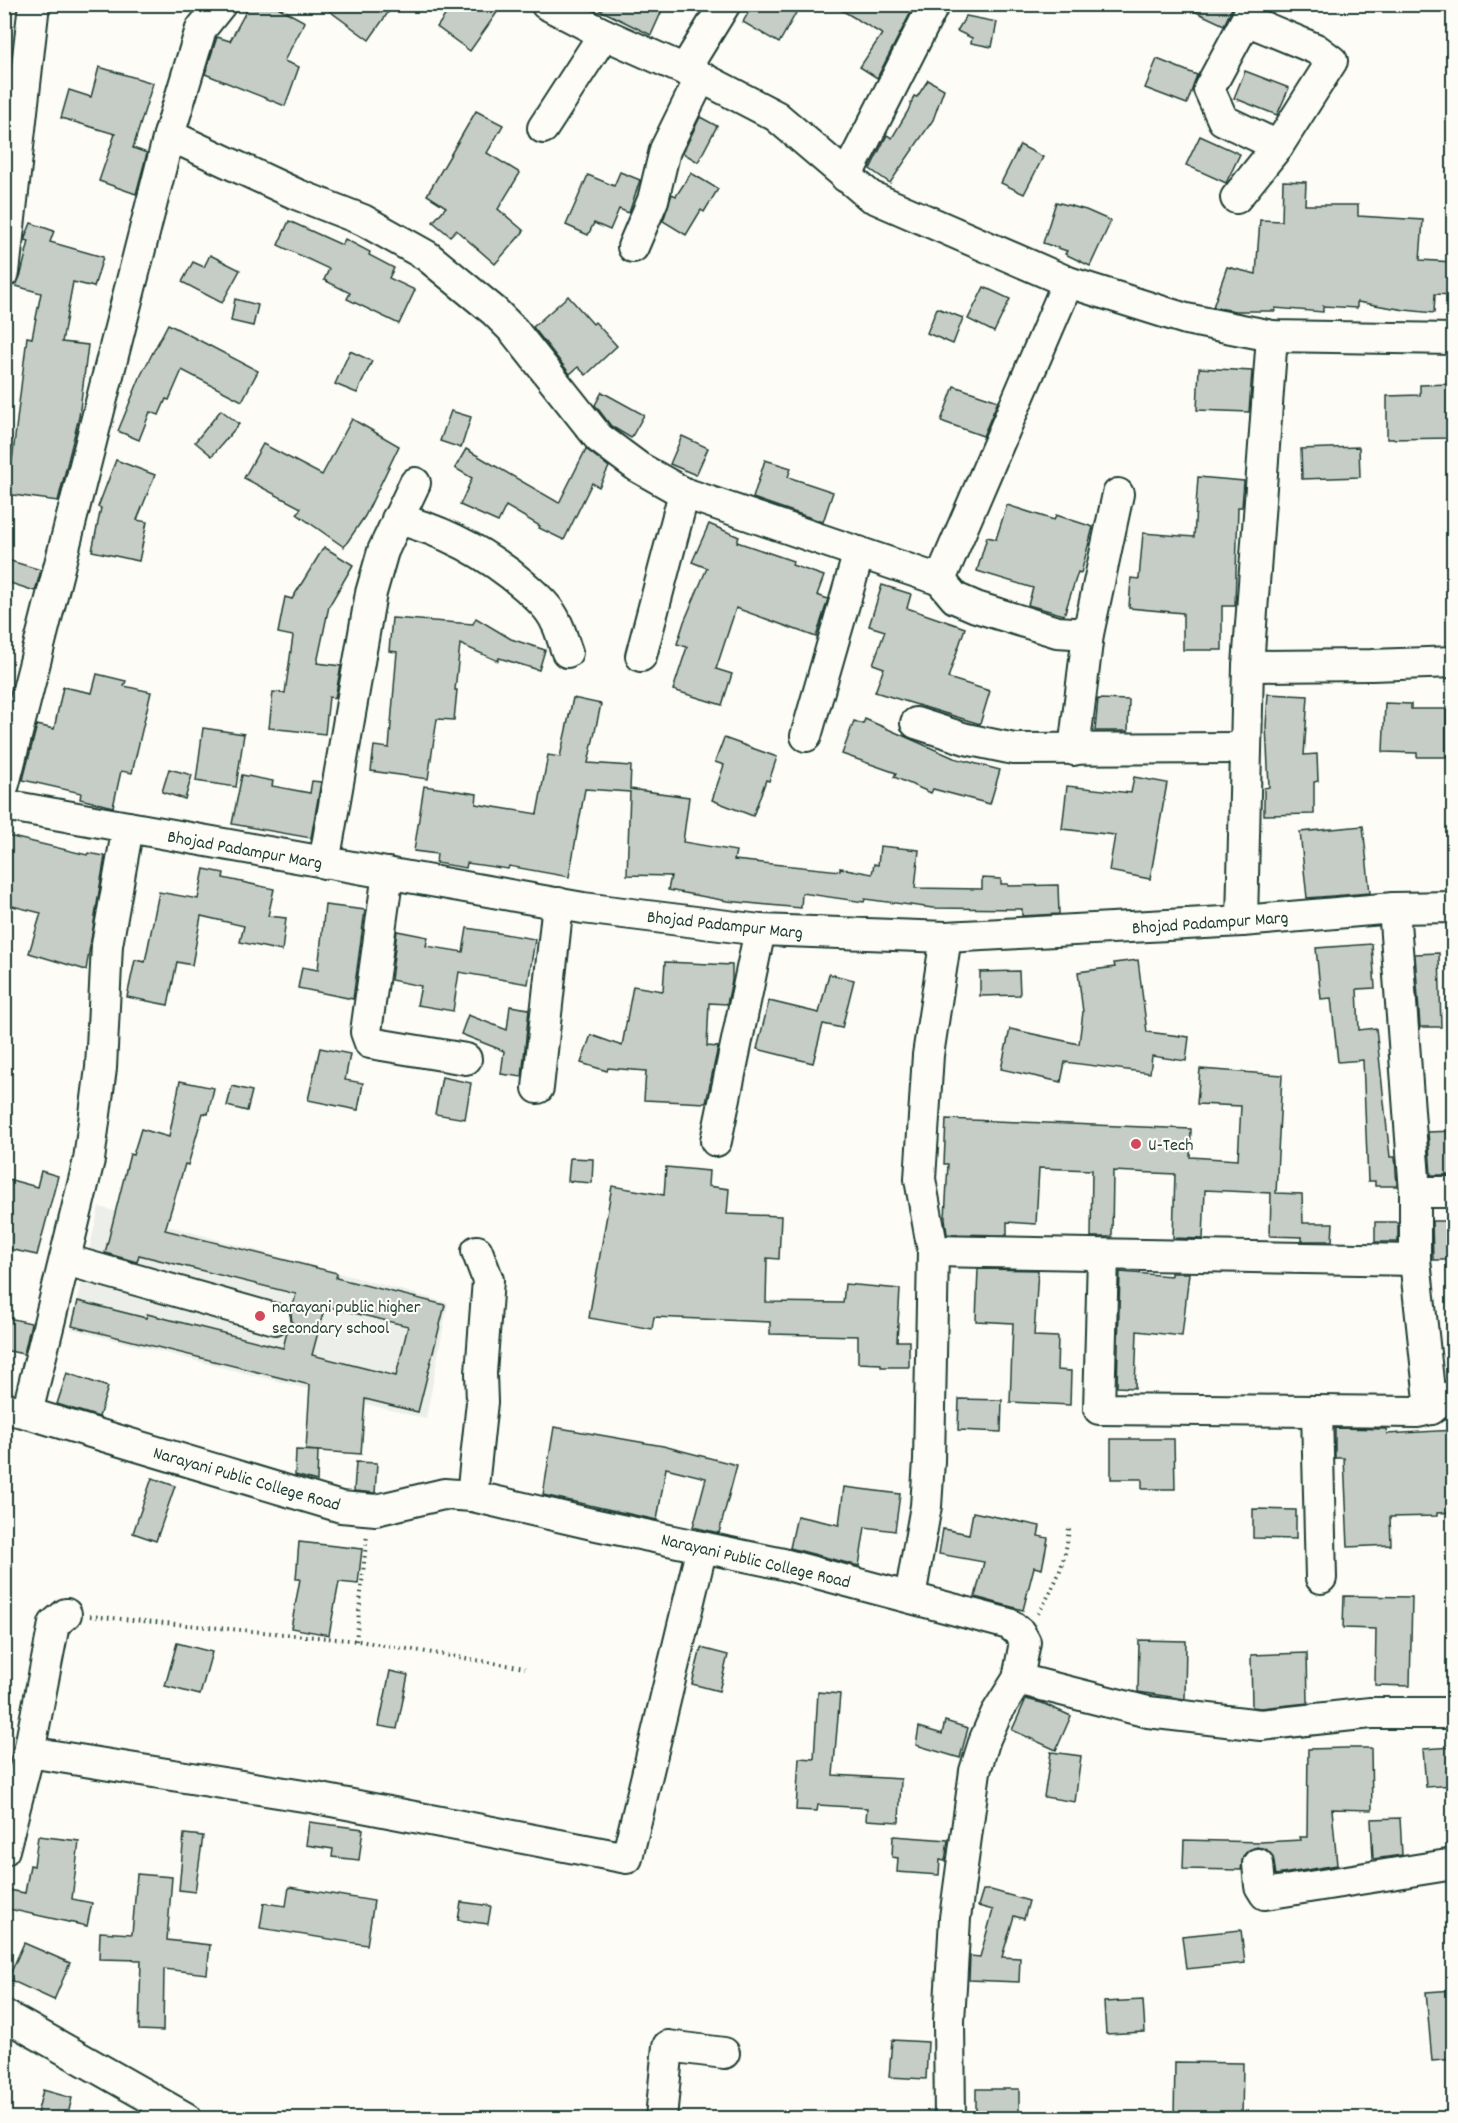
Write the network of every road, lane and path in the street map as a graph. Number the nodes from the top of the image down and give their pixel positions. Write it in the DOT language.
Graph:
graph roads {
  1 [pos="34,4"];
  2 [pos="221,4"];
  3 [pos="546,4"];
  4 [pos="725,4"];
  5 [pos="934,4"];
  6 [pos="1250,12"];
  7 [pos="604,34"];
  8 [pos="693,73"];
  9 [pos="543,128"];
  10 [pos="169,135"];
  11 [pos="1278,146"];
  12 [pos="846,177"];
  13 [pos="1236,198"];
  14 [pos="633,248"];
  15 [pos="4,272"];
  16 [pos="1068,282"];
  17 [pos="1272,336"];
  18 [pos="1454,339"];
  19 [pos="415,483"];
  20 [pos="684,493"];
  21 [pos="1118,494"];
  22 [pos="397,519"];
  23 [pos="859,552"];
  24 [pos="940,580"];
  25 [pos="1088,634"];
  26 [pos="567,652"];
  27 [pos="641,656"];
  28 [pos="1454,662"];
  29 [pos="1248,666"];
  30 [pos="916,723"];
  31 [pos="806,736"];
  32 [pos="1245,748"];
  33 [pos="1074,750"];
  34 [pos="4,784"];
  35 [pos="4,805"];
  36 [pos="128,827"];
  37 [pos="324,863"];
  38 [pos="388,873"];
  39 [pos="558,903"];
  40 [pos="1454,907"];
  41 [pos="1394,908"];
  42 [pos="1242,921"];
  43 [pos="760,930"];
  44 [pos="946,937"];
  45 [pos="466,1059"];
  46 [pos="538,1088"];
  47 [pos="716,1141"];
  48 [pos="1415,1192"];
  49 [pos="1454,1192"];
  50 [pos="477,1251"];
  51 [pos="933,1251"];
  52 [pos="1103,1255"];
  53 [pos="66,1260"];
  54 [pos="1415,1260"];
  55 [pos="275,1319"];
  56 [pos="1442,1403"];
  57 [pos="16,1411"];
  58 [pos="1317,1412"];
  59 [pos="472,1496"];
  60 [pos="369,1509"];
  61 [pos="1069,1527"];
  62 [pos="702,1547"];
  63 [pos="1321,1578"];
  64 [pos="910,1597"];
  65 [pos="66,1614"];
  66 [pos="357,1641"];
  67 [pos="1025,1642"];
  68 [pos="525,1668"];
  69 [pos="1018,1679"];
  70 [pos="1454,1713"];
  71 [pos="29,1752"];
  72 [pos="4,1850"];
  73 [pos="1258,1864"];
  74 [pos="1454,1864"];
  75 [pos="4,2015"];
  76 [pos="724,2053"];
  77 [pos="186,2118"];
  78 [pos="661,2118"];
  79 [pos="950,2118"];
  1 -- 15 [label="street"];
  2 -- 10 [label="street"];
  3 -- 7 [label="street"];
  4 -- 8 [label="street"];
  5 -- 12 [label="street"];
  6 -- 11 [label="street"];
  6 -- 11 [label="street"];
  7 -- 8 [label="street"];
  7 -- 9 [label="street"];
  8 -- 12 [label="street"];
  8 -- 14 [label="street"];
  10 -- 20 [label="street"];
  10 -- 34 [label="street"];
  11 -- 13 [label="street"];
  12 -- 16 [label="street"];
  16 -- 17 [label="street"];
  16 -- 24 [label="street"];
  17 -- 18 [label="street"];
  17 -- 29 [label="street"];
  19 -- 22 [label="street"];
  20 -- 23 [label="street"];
  20 -- 27 [label="street"];
  21 -- 25 [label="street"];
  22 -- 26 [label="street"];
  22 -- 37 [label="street"];
  23 -- 24 [label="street"];
  23 -- 31 [label="street"];
  24 -- 25 [label="street"];
  25 -- 33 [label="street"];
  28 -- 29 [label="street"];
  29 -- 32 [label="street"];
  30 -- 33 [label="street"];
  32 -- 33 [label="street"];
  32 -- 42 [label="street"];
  35 -- 36 [label="street, Bhojad Padampur Marg"];
  36 -- 37 [label="street, Bhojad Padampur Marg"];
  36 -- 53 [label="street"];
  37 -- 38 [label="street, Bhojad Padampur Marg"];
  38 -- 39 [label="street, Bhojad Padampur Marg"];
  38 -- 45 [label="street"];
  39 -- 43 [label="street, Bhojad Padampur Marg"];
  39 -- 46 [label="street"];
  40 -- 41 [label="street, Bhojad Padampur Marg"];
  41 -- 42 [label="street, Bhojad Padampur Marg"];
  41 -- 48 [label="street"];
  42 -- 44 [label="street, Bhojad Padampur Marg"];
  43 -- 44 [label="street, Bhojad Padampur Marg"];
  43 -- 47 [label="street"];
  44 -- 51 [label="street"];
  48 -- 49 [label="street"];
  48 -- 54 [label="street"];
  50 -- 59 [label="street"];
  51 -- 52 [label="street"];
  51 -- 64 [label="street"];
  52 -- 54 [label="street"];
  52 -- 58 [label="street"];
  53 -- 55 [label="street"];
  53 -- 57 [label="street"];
  54 -- 56 [label="street"];
  56 -- 58 [label="street"];
  57 -- 60 [label="street, Narayani Public College Road"];
  58 -- 63 [label="street"];
  59 -- 60 [label="street, Narayani Public College Road"];
  59 -- 62 [label="street, Narayani Public College Road"];
  60 -- 66 [label="path"];
  61 -- 67 [label="path"];
  62 -- 64 [label="street, Narayani Public College Road"];
  62 -- 71 [label="street"];
  64 -- 67 [label="street, Narayani Public College Road"];
  65 -- 66 [label="path"];
  65 -- 71 [label="street"];
  66 -- 68 [label="path"];
  67 -- 69 [label="street"];
  69 -- 70 [label="street"];
  69 -- 79 [label="street"];
  71 -- 72 [label="street"];
  73 -- 74 [label="street"];
  75 -- 77 [label="street"];
  76 -- 78 [label="street"];
}
